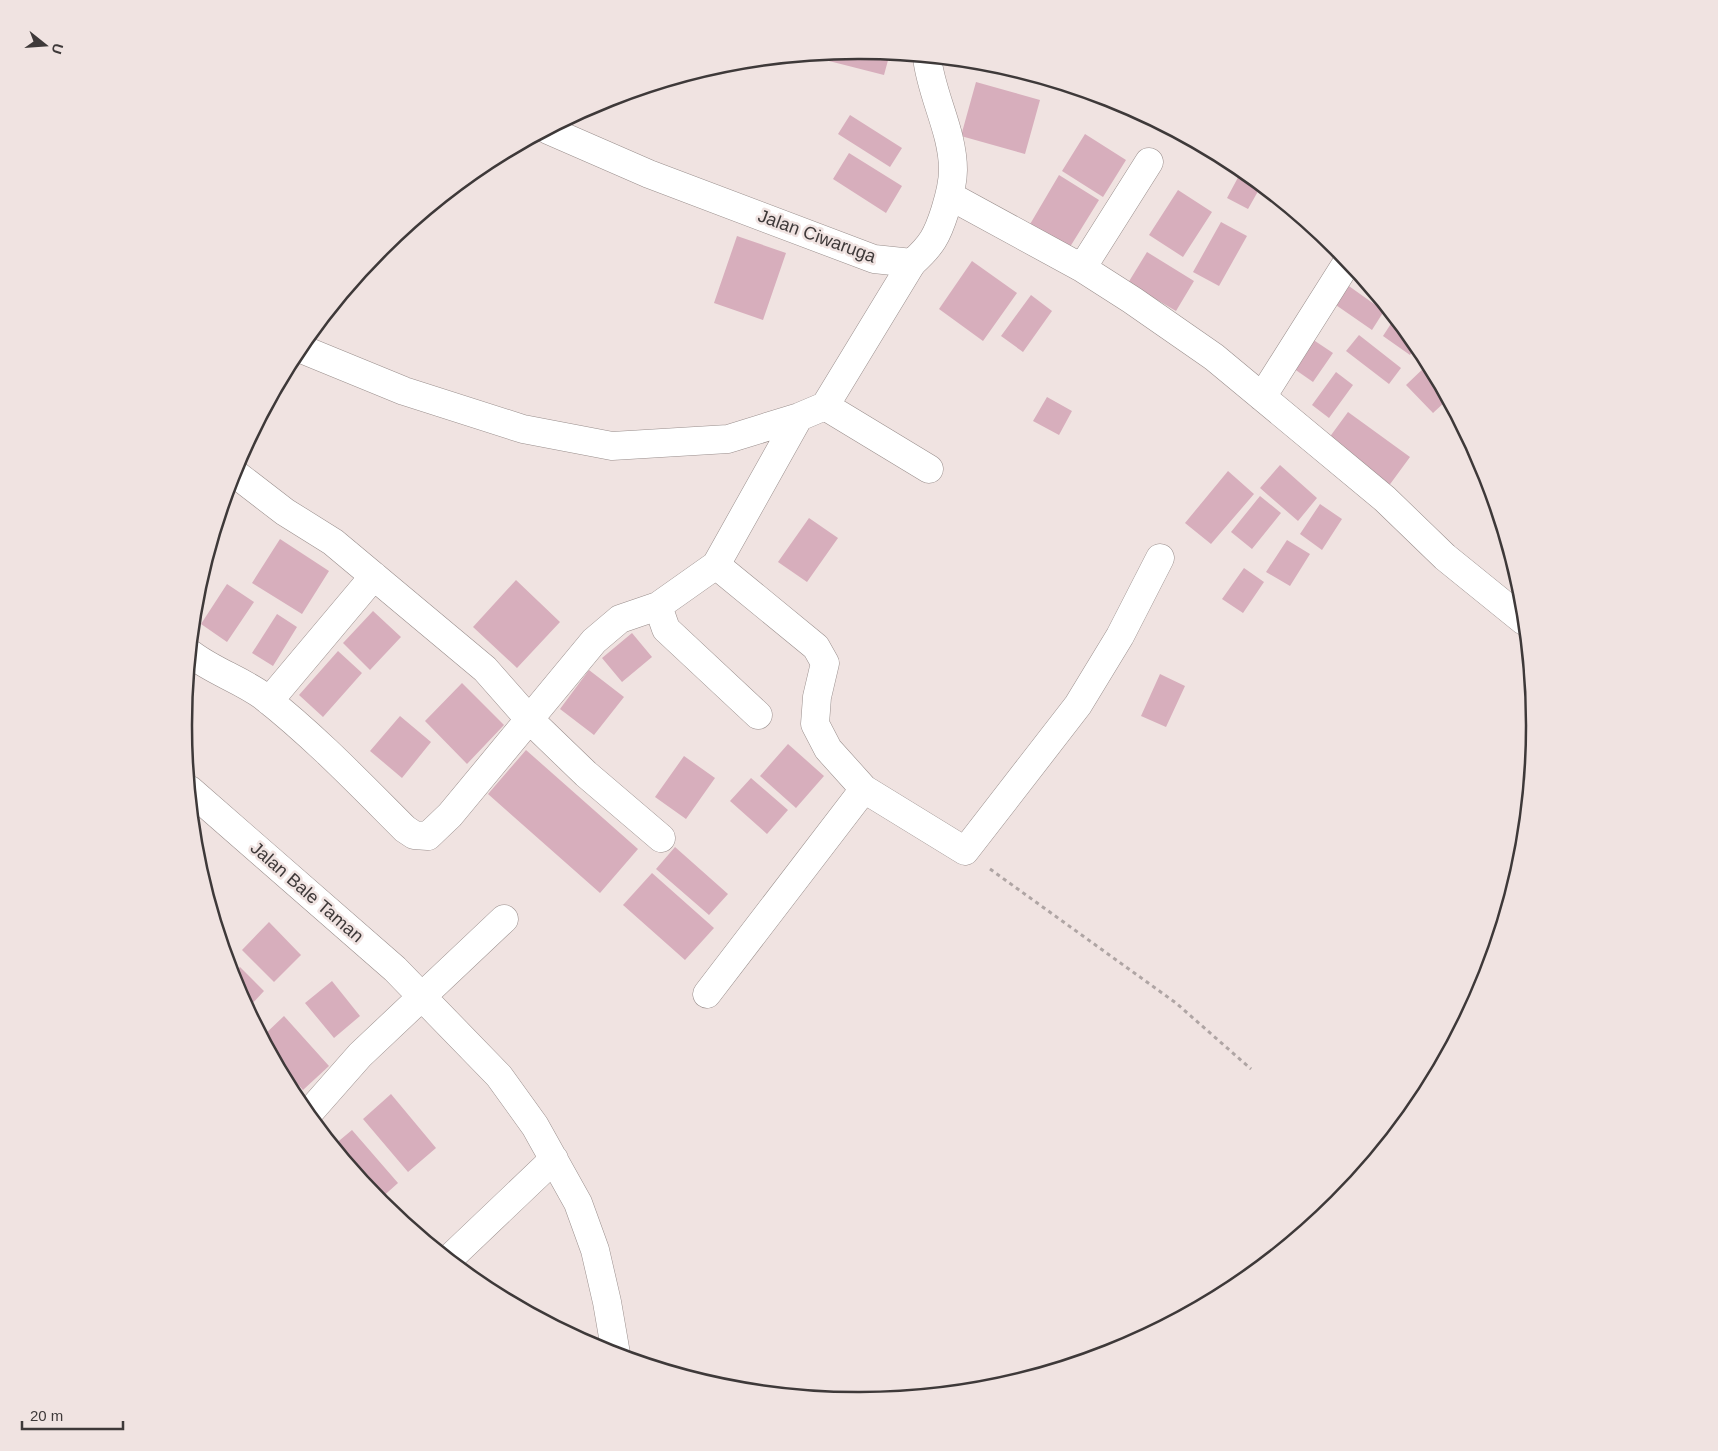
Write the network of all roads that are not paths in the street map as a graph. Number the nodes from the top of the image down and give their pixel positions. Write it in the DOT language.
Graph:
graph roads {
  1 [pos="927,62"];
  2 [pos="555,133"];
  3 [pos="1149,162"];
  4 [pos="950,196"];
  5 [pos="912,263"];
  6 [pos="1082,268"];
  7 [pos="1343,268"];
  8 [pos="308,351"];
  9 [pos="1262,397"];
  10 [pos="825,406"];
  11 [pos="799,418"];
  12 [pos="929,469"];
  13 [pos="240,478"];
  14 [pos="1160,558"];
  15 [pos="716,565"];
  16 [pos="374,576"];
  17 [pos="658,606"];
  18 [pos="1516,616"];
  19 [pos="196,659"];
  20 [pos="269,702"];
  21 [pos="758,715"];
  22 [pos="530,720"];
  23 [pos="864,789"];
  24 [pos="196,796"];
  25 [pos="660,838"];
  26 [pos="504,919"];
  27 [pos="707,994"];
  28 [pos="423,997"];
  29 [pos="313,1108"];
  30 [pos="554,1159"];
  31 [pos="454,1255"];
  32 [pos="614,1345"];
  1 -- 4 [label="street"];
  2 -- 5 [label="street, Jalan Ciwaruga"];
  3 -- 6 [label="street"];
  4 -- 5 [label="street"];
  4 -- 6 [label="street"];
  5 -- 10 [label="street"];
  6 -- 9 [label="street"];
  7 -- 9 [label="street"];
  8 -- 11 [label="street"];
  9 -- 18 [label="street"];
  10 -- 11 [label="street"];
  10 -- 12 [label="street"];
  11 -- 15 [label="street"];
  13 -- 16 [label="street"];
  14 -- 23 [label="street"];
  15 -- 17 [label="street"];
  15 -- 23 [label="street"];
  16 -- 20 [label="street"];
  16 -- 22 [label="street"];
  17 -- 21 [label="street"];
  17 -- 22 [label="street"];
  19 -- 20 [label="street"];
  20 -- 22 [label="street"];
  22 -- 25 [label="street"];
  23 -- 27 [label="street"];
  24 -- 28 [label="street, Jalan Bale Taman"];
  26 -- 28 [label="street"];
  28 -- 29 [label="street"];
  28 -- 30 [label="street, Jalan Bale Taman"];
  30 -- 31 [label="street"];
  30 -- 32 [label="street, Jalan Bale Taman"];
}
